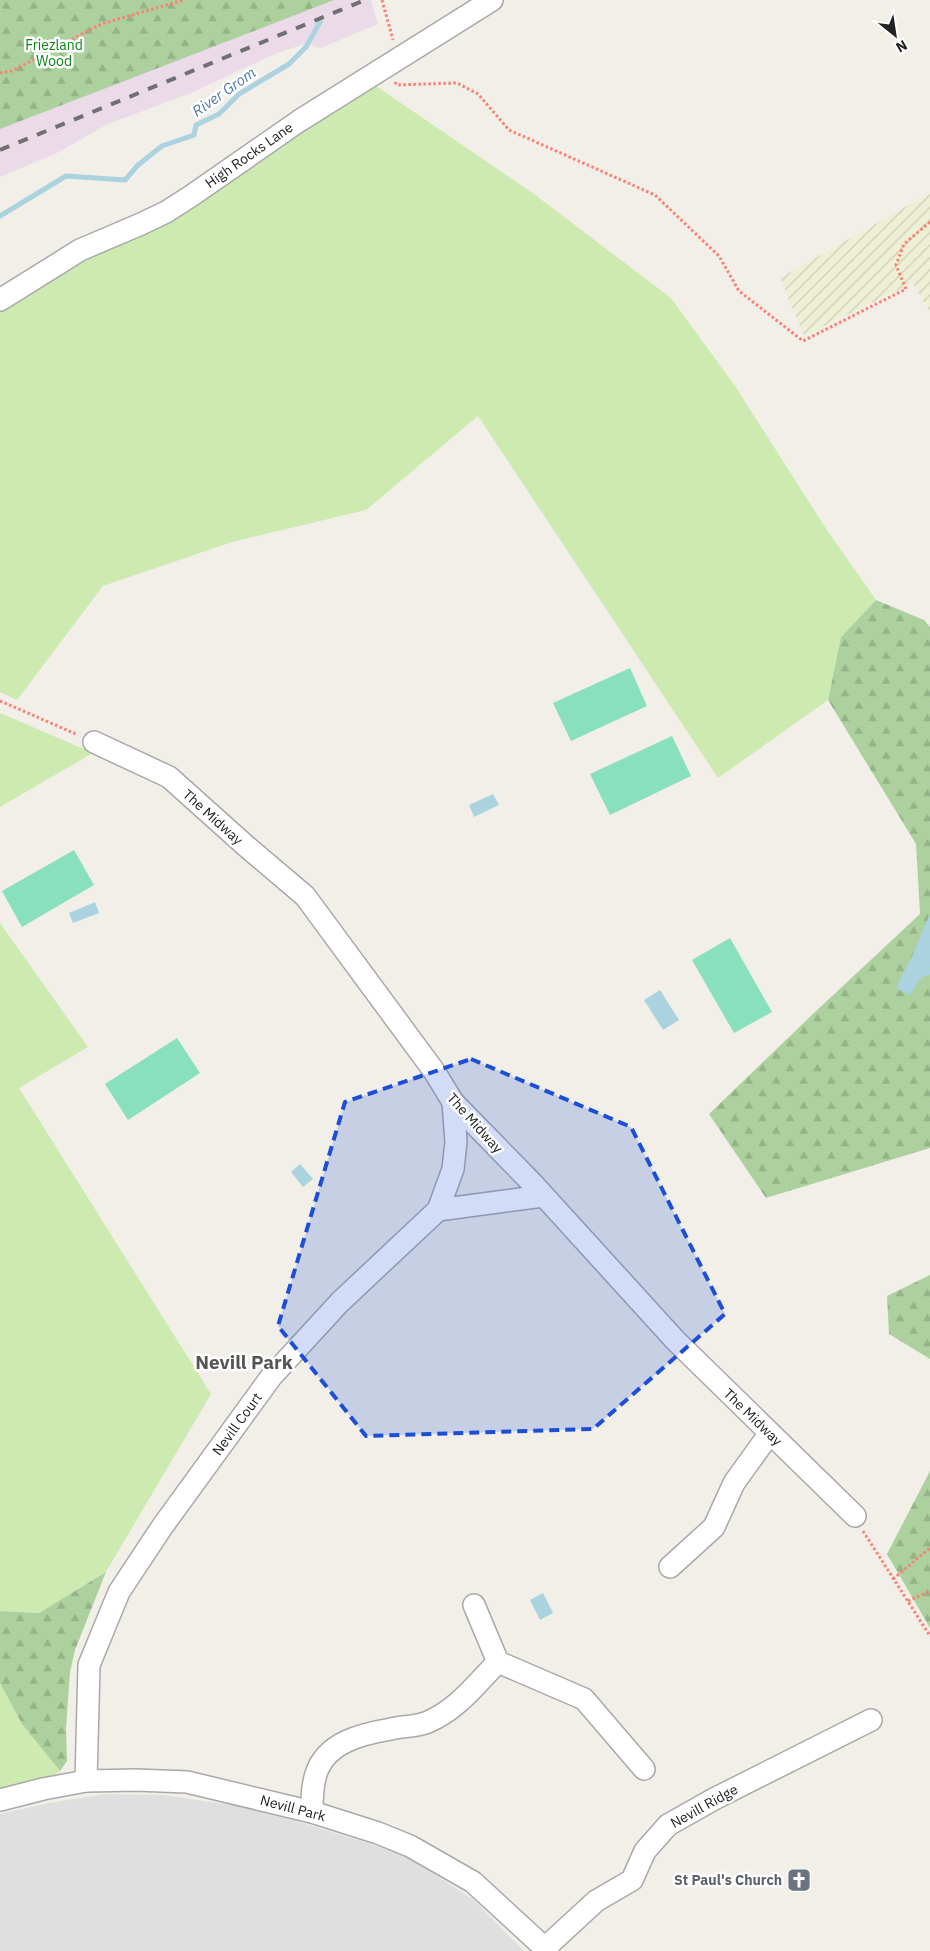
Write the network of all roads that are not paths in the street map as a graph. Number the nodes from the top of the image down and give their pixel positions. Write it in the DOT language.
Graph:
graph roads {
  1 [pos="492,0"];
  2 [pos="0,300"];
  3 [pos="94,742"];
  4 [pos="453,1102"];
  5 [pos="543,1196"];
  6 [pos="438,1210"];
  7 [pos="770,1433"];
  8 [pos="855,1516"];
  9 [pos="670,1567"];
  10 [pos="474,1605"];
  11 [pos="498,1662"];
  12 [pos="871,1720"];
  13 [pos="644,1769"];
  14 [pos="86,1781"];
  15 [pos="0,1800"];
  16 [pos="312,1812"];
  17 [pos="546,1949"];
  1 -- 2 [label="street, High Rocks Lane"];
  3 -- 4 [label="street, The Midway"];
  4 -- 5 [label="street, The Midway"];
  4 -- 6 [label="street"];
  5 -- 6 [label="street"];
  5 -- 7 [label="street, The Midway"];
  6 -- 14 [label="street, Nevill Court"];
  7 -- 8 [label="street, The Midway"];
  7 -- 9 [label="street"];
  10 -- 11 [label="street"];
  11 -- 13 [label="street"];
  11 -- 16 [label="street"];
  12 -- 17 [label="street, Nevill Ridge"];
  14 -- 15 [label="street, Nevill Park"];
  14 -- 16 [label="street, Nevill Park"];
  16 -- 17 [label="street, Nevill Park"];
}
